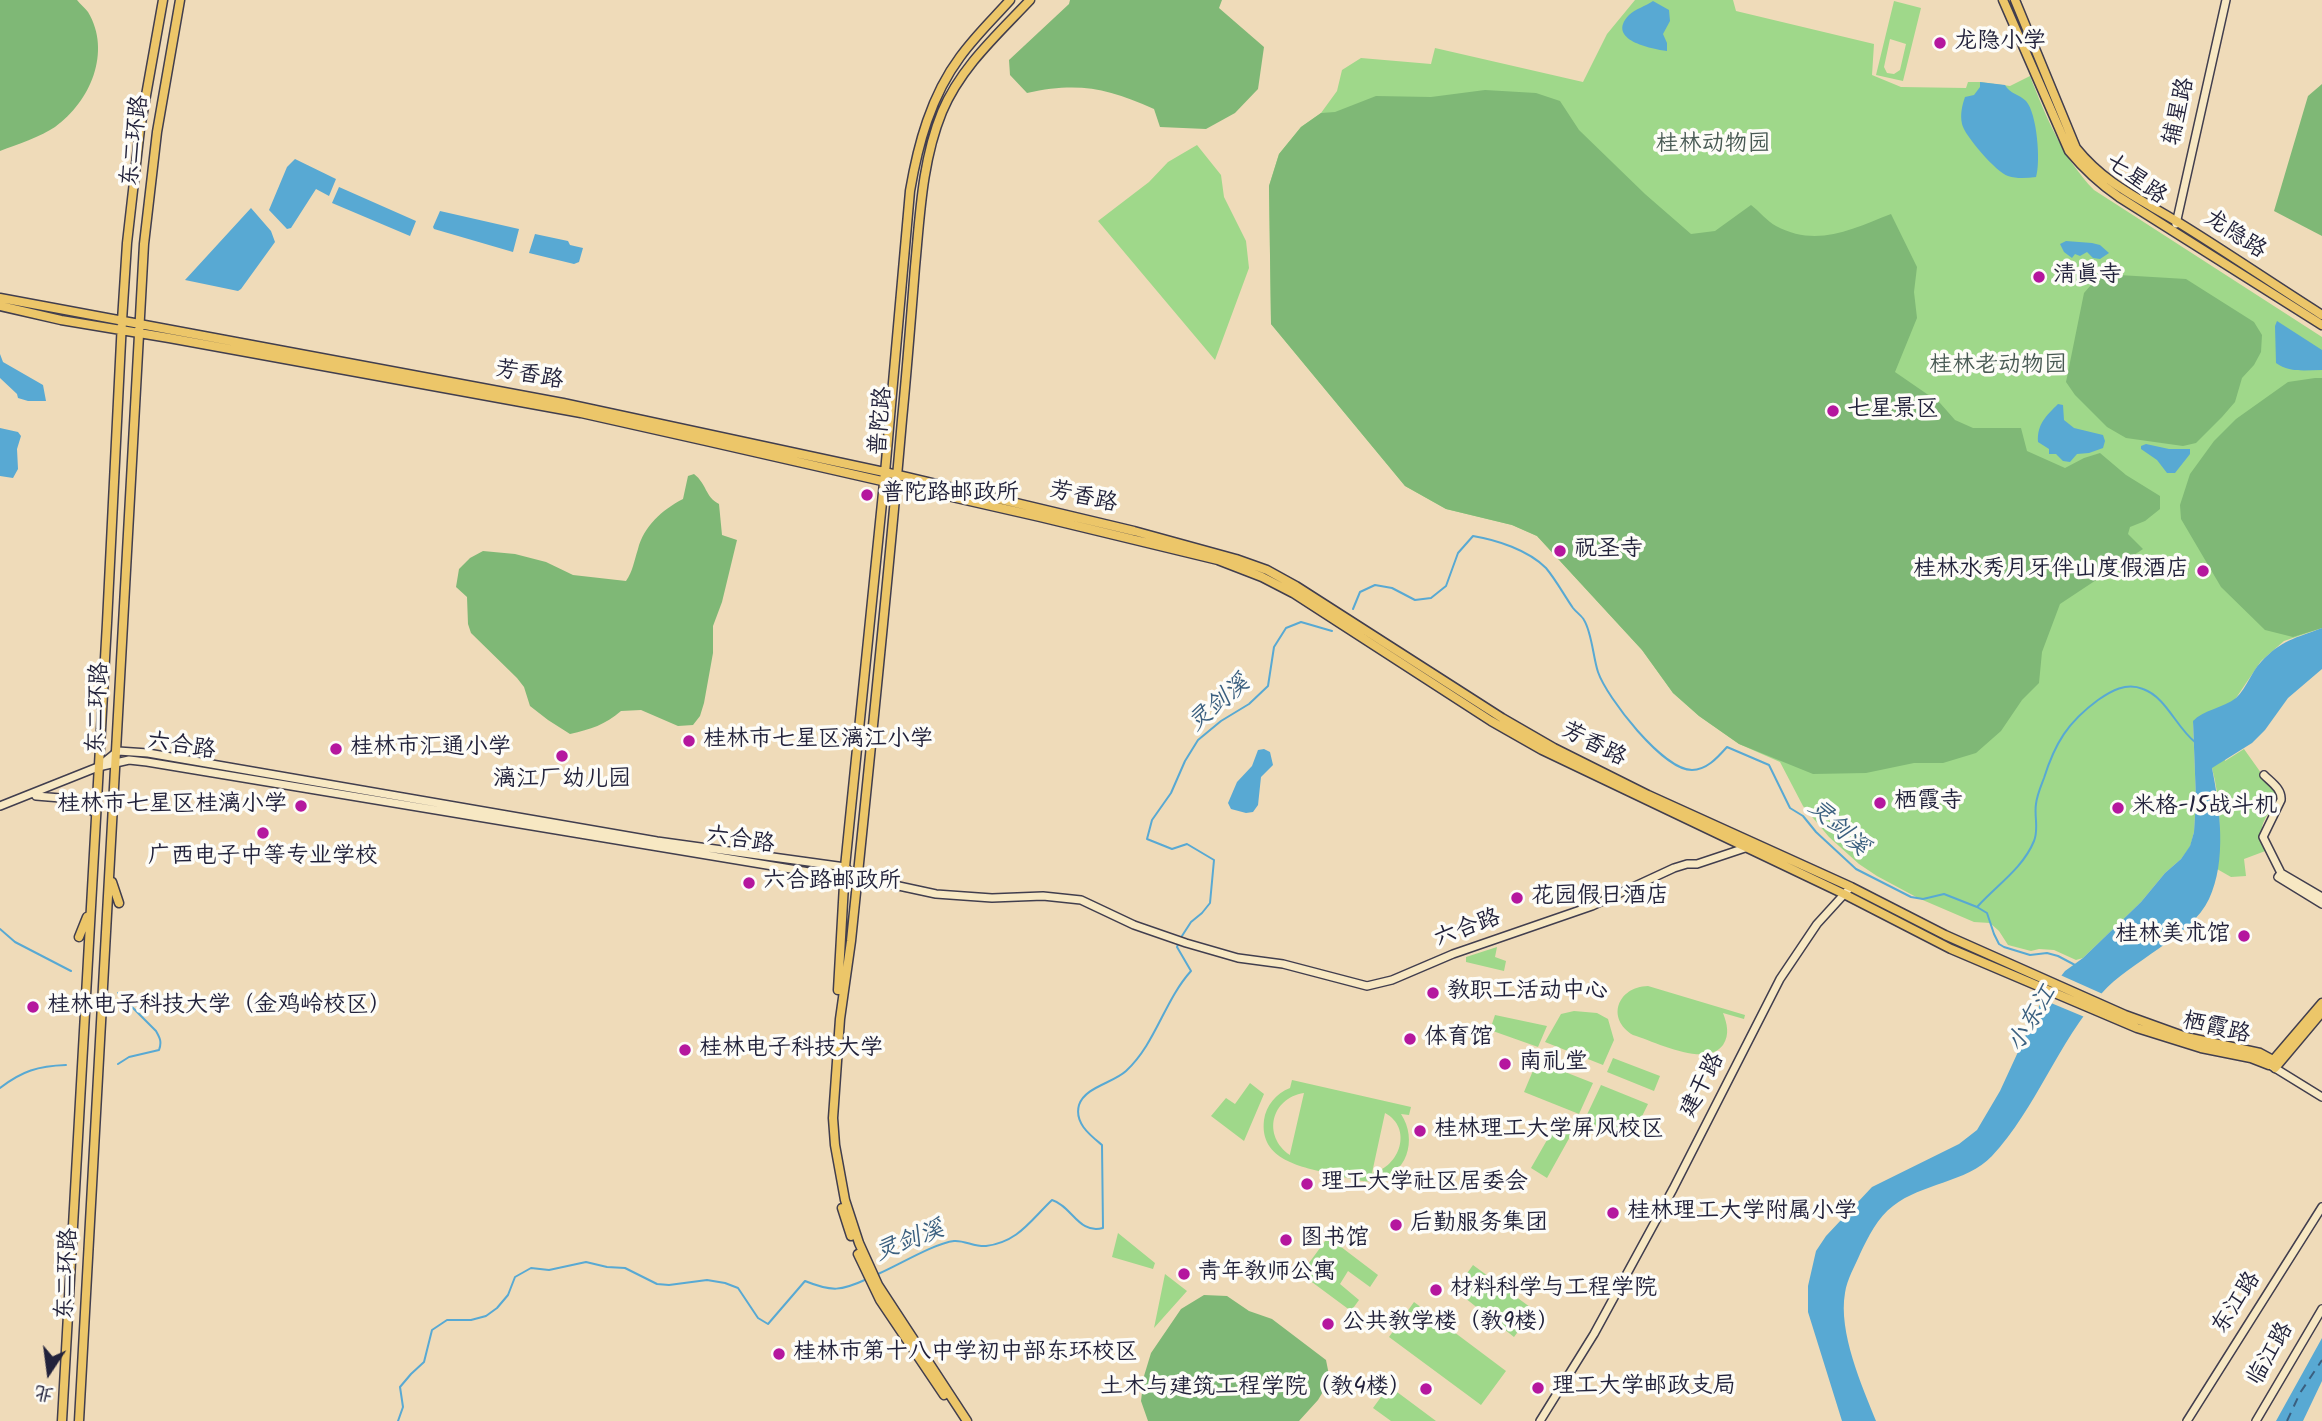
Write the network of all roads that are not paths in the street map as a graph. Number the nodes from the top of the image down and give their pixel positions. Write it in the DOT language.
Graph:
graph roads {
  1 [pos="163,0"];
  2 [pos="180,0"];
  3 [pos="1010,0"];
  4 [pos="1030,0"];
  5 [pos="2003,0"];
  6 [pos="2015,0"];
  7 [pos="2226,0"];
  8 [pos="2091,166"];
  9 [pos="2176,221"];
  10 [pos="2174,232"];
  11 [pos="0,298"];
  12 [pos="0,306"];
  13 [pos="2322,315"];
  14 [pos="119,323"];
  15 [pos="139,323"];
  16 [pos="2322,325"];
  17 [pos="138,333"];
  18 [pos="885,478"];
  19 [pos="897,480"];
  20 [pos="118,751"];
  21 [pos="117,762"];
  22 [pos="98,767"];
  23 [pos="2264,775"];
  24 [pos="25,797"];
  25 [pos="0,806"];
  26 [pos="95,813"];
  27 [pos="1754,843"];
  28 [pos="1746,848"];
  29 [pos="845,867"];
  30 [pos="110,875"];
  31 [pos="2280,875"];
  32 [pos="857,877"];
  33 [pos="845,878"];
  34 [pos="1851,887"];
  35 [pos="1844,894"];
  36 [pos="2322,897"];
  37 [pos="119,902"];
  38 [pos="2322,904"];
  39 [pos="90,908"];
  40 [pos="79,937"];
  41 [pos="2322,1003"];
  42 [pos="2099,1007"];
  43 [pos="2322,1012"];
  44 [pos="2274,1064"];
  45 [pos="2322,1095"];
  46 [pos="2322,1207"];
  47 [pos="866,1267"];
  48 [pos="875,1286"];
  49 [pos="2322,1309"];
  50 [pos="62,1421"];
  51 [pos="79,1421"];
  52 [pos="961,1421"];
  53 [pos="967,1421"];
  54 [pos="1540,1421"];
  55 [pos="2187,1421"];
  56 [pos="2256,1421"];
  1 -- 14 [label="main road, 东二环路"];
  2 -- 15 [label="main road, 东二环路"];
  3 -- 18 [label="main road, 普陀路"];
  4 -- 19 [label="main road, 普陀路"];
  5 -- 10 [label="main road, 七星路"];
  6 -- 8 [label="main road, 七星路"];
  7 -- 9 [label="main road, 辅星路"];
  8 -- 9 [label="main road, 龙隐路"];
  9 -- 10 [label="main road, 辅星路"];
  9 -- 13 [label="main road, 龙隐路"];
  10 -- 16 [label="main road, 七星路"];
  11 -- 14 [label="main road"];
  12 -- 14 [label="main road, 芳香路"];
  14 -- 15 [label="main road, 芳香路"];
  14 -- 17 [label="main road, 芳香路"];
  14 -- 22 [label="main road, 东二环路"];
  15 -- 17 [label="main road, 东二环路"];
  15 -- 18 [label="main road, 芳香路"];
  17 -- 18 [label="main road, 芳香路"];
  17 -- 20 [label="main road, 东二环路"];
  18 -- 19 [label="main road, 芳香路"];
  18 -- 29 [label="main road, 普陀路"];
  19 -- 27 [label="main road, 芳香路"];
  19 -- 28 [label="main road, 芳香路"];
  19 -- 32 [label="main road, 普陀路"];
  20 -- 21 [label="main road, 东二环路"];
  20 -- 22 [label="main road, 六合路"];
  20 -- 29 [label="main road, 六合路"];
  21 -- 22 [label="main road, 六合路"];
  21 -- 30 [label="main road, 东二环路"];
  21 -- 33 [label="main road, 六合路"];
  22 -- 24 [label="main road"];
  22 -- 26 [label="main road, 东二环路"];
  23 -- 31 [label="main road"];
  24 -- 25 [label="main road"];
  24 -- 26 [label="main road"];
  26 -- 39 [label="main road, 东二环路"];
  27 -- 28 [label="main road, 六合路"];
  27 -- 34 [label="main road, 芳香路"];
  28 -- 32 [label="main road, 六合路"];
  28 -- 35 [label="main road, 芳香路"];
  29 -- 32 [label="main road"];
  29 -- 33 [label="main road, 普陀路"];
  30 -- 37 [label="main road"];
  30 -- 51 [label="main road, 东二环路"];
  31 -- 36 [label="main road"];
  31 -- 38 [label="main road"];
  32 -- 33 [label="main road, 六合路"];
  32 -- 47 [label="main road, 普陀路"];
  33 -- 47 [label="main road, 普陀路"];
  34 -- 35 [label="main road, 建干路"];
  34 -- 42 [label="main road"];
  35 -- 42 [label="main road"];
  35 -- 54 [label="main road, 建干路"];
  39 -- 40 [label="main road"];
  39 -- 50 [label="main road, 东二环路"];
  41 -- 44 [label="main road"];
  42 -- 44 [label="main road, 栖霞路"];
  43 -- 44 [label="main road"];
  44 -- 45 [label="main road, 栖霞路"];
  46 -- 55 [label="main road, 东江路"];
  47 -- 48 [label="main road"];
  48 -- 52 [label="main road"];
  48 -- 53 [label="main road"];
  49 -- 56 [label="main road, 临江路"];
}
